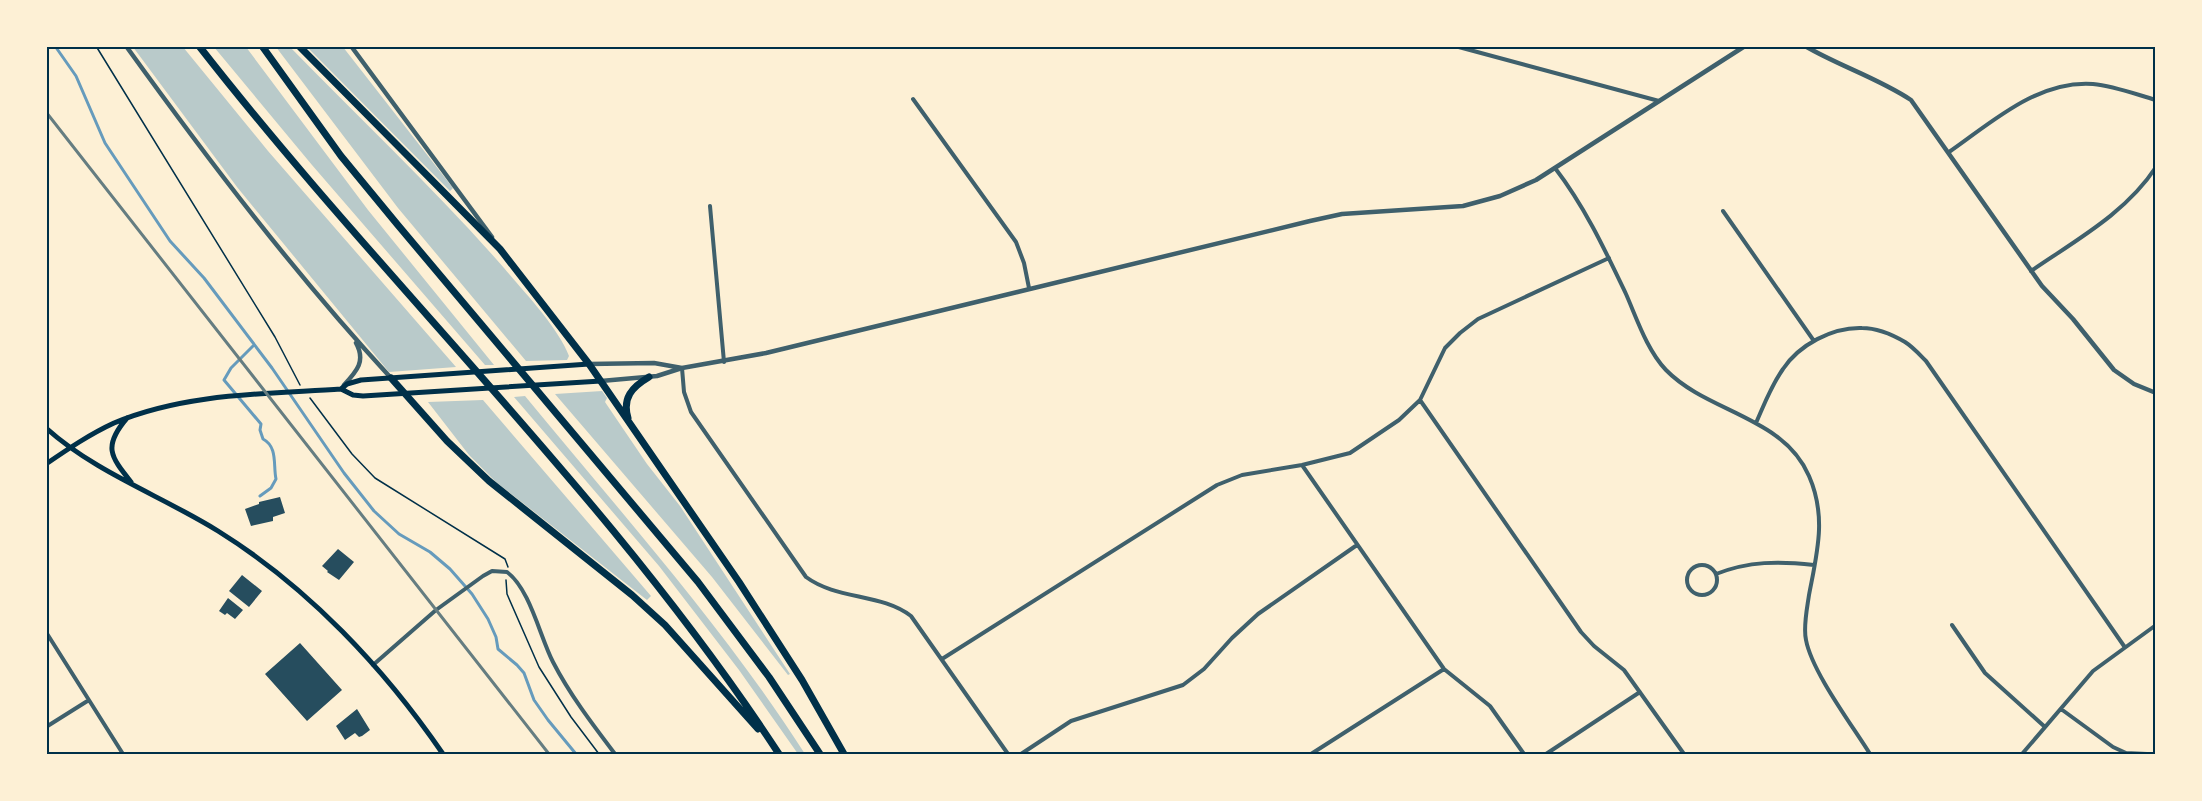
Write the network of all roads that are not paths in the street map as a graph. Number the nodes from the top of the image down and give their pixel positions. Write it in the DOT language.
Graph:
graph roads {
  1 [pos="126,46"];
  2 [pos="199,46"];
  3 [pos="262,46"];
  4 [pos="299,46"];
  5 [pos="351,46"];
  6 [pos="1455,46"];
  7 [pos="1746,46"];
  8 [pos="1805,46"];
  9 [pos="913,99"];
  10 [pos="2156,100"];
  11 [pos="1659,101"];
  12 [pos="1949,152"];
  13 [pos="2156,167"];
  14 [pos="1555,168"];
  15 [pos="710,206"];
  16 [pos="1723,212"];
  17 [pos="500,249"];
  18 [pos="1609,258"];
  19 [pos="2031,271"];
  20 [pos="1029,288"];
  21 [pos="350,333"];
  22 [pos="1814,341"];
  23 [pos="724,362"];
  24 [pos="589,364"];
  25 [pos="682,368"];
  26 [pos="649,377"];
  27 [pos="391,378"];
  28 [pos="601,381"];
  29 [pos="341,389"];
  30 [pos="2156,393"];
  31 [pos="405,394"];
  32 [pos="1420,400"];
  33 [pos="128,417"];
  34 [pos="630,423"];
  35 [pos="1756,423"];
  36 [pos="46,428"];
  37 [pos="71,448"];
  38 [pos="46,464"];
  39 [pos="1302,465"];
  40 [pos="134,485"];
  41 [pos="1357,545"];
  42 [pos="1814,566"];
  43 [pos="1716,574"];
  44 [pos="1952,625"];
  45 [pos="2156,625"];
  46 [pos="46,632"];
  47 [pos="2124,646"];
  48 [pos="942,659"];
  49 [pos="373,665"];
  50 [pos="1444,669"];
  51 [pos="1640,692"];
  52 [pos="89,700"];
  53 [pos="2061,709"];
  54 [pos="46,727"];
  55 [pos="2045,727"];
  56 [pos="777,752"];
  57 [pos="123,754"];
  58 [pos="443,754"];
  59 [pos="615,754"];
  60 [pos="820,754"];
  61 [pos="844,754"];
  62 [pos="1008,754"];
  63 [pos="1021,754"];
  64 [pos="1311,754"];
  65 [pos="1524,754"];
  66 [pos="1546,754"];
  67 [pos="1684,754"];
  68 [pos="1870,754"];
  69 [pos="2022,754"];
  70 [pos="2147,754"];
  1 -- 21 [label="street"];
  2 -- 56 [label="highway"];
  3 -- 60 [label="highway"];
  4 -- 17 [label="highway"];
  5 -- 17 [label="street"];
  6 -- 11 [label="street"];
  7 -- 11 [label="street"];
  8 -- 12 [label="street"];
  9 -- 20 [label="street"];
  10 -- 12 [label="street"];
  11 -- 14 [label="street"];
  12 -- 19 [label="street"];
  13 -- 19 [label="street"];
  14 -- 18 [label="street"];
  14 -- 20 [label="street"];
  15 -- 23 [label="street"];
  16 -- 22 [label="street"];
  17 -- 24 [label="highway"];
  18 -- 32 [label="street"];
  18 -- 35 [label="street"];
  19 -- 30 [label="street"];
  20 -- 23 [label="street"];
  21 -- 27 [label="street"];
  21 -- 29 [label="street"];
  22 -- 35 [label="street"];
  22 -- 47 [label="street"];
  23 -- 25 [label="street"];
  24 -- 25 [label="street"];
  24 -- 27 [label="main road"];
  24 -- 28 [label="highway"];
  25 -- 26 [label="street"];
  25 -- 48 [label="street"];
  26 -- 28 [label="street"];
  26 -- 34 [label="highway"];
  27 -- 29 [label="main road"];
  27 -- 31 [label="highway"];
  28 -- 31 [label="main road"];
  28 -- 34 [label="highway"];
  29 -- 31 [label="main road"];
  29 -- 33 [label="main road"];
  31 -- 56 [label="highway"];
  32 -- 39 [label="street"];
  32 -- 51 [label="street"];
  33 -- 37 [label="main road"];
  33 -- 40 [label="main road"];
  34 -- 61 [label="highway"];
  35 -- 42 [label="street"];
  36 -- 37 [label="main road"];
  37 -- 38 [label="main road"];
  37 -- 40 [label="main road"];
  39 -- 41 [label="street"];
  39 -- 48 [label="street"];
  40 -- 49 [label="main road"];
  41 -- 50 [label="street"];
  41 -- 63 [label="street"];
  42 -- 43 [label="street"];
  42 -- 68 [label="street"];
  43 -- 43 [label="street"];
  44 -- 55 [label="street"];
  45 -- 47 [label="street"];
  46 -- 52 [label="street"];
  47 -- 53 [label="street"];
  48 -- 62 [label="street"];
  49 -- 58 [label="main road"];
  49 -- 59 [label="street"];
  50 -- 64 [label="street"];
  50 -- 65 [label="street"];
  51 -- 66 [label="street"];
  51 -- 67 [label="street"];
  52 -- 54 [label="street"];
  52 -- 57 [label="street"];
  53 -- 55 [label="street"];
  53 -- 70 [label="street"];
  55 -- 69 [label="street"];
}
